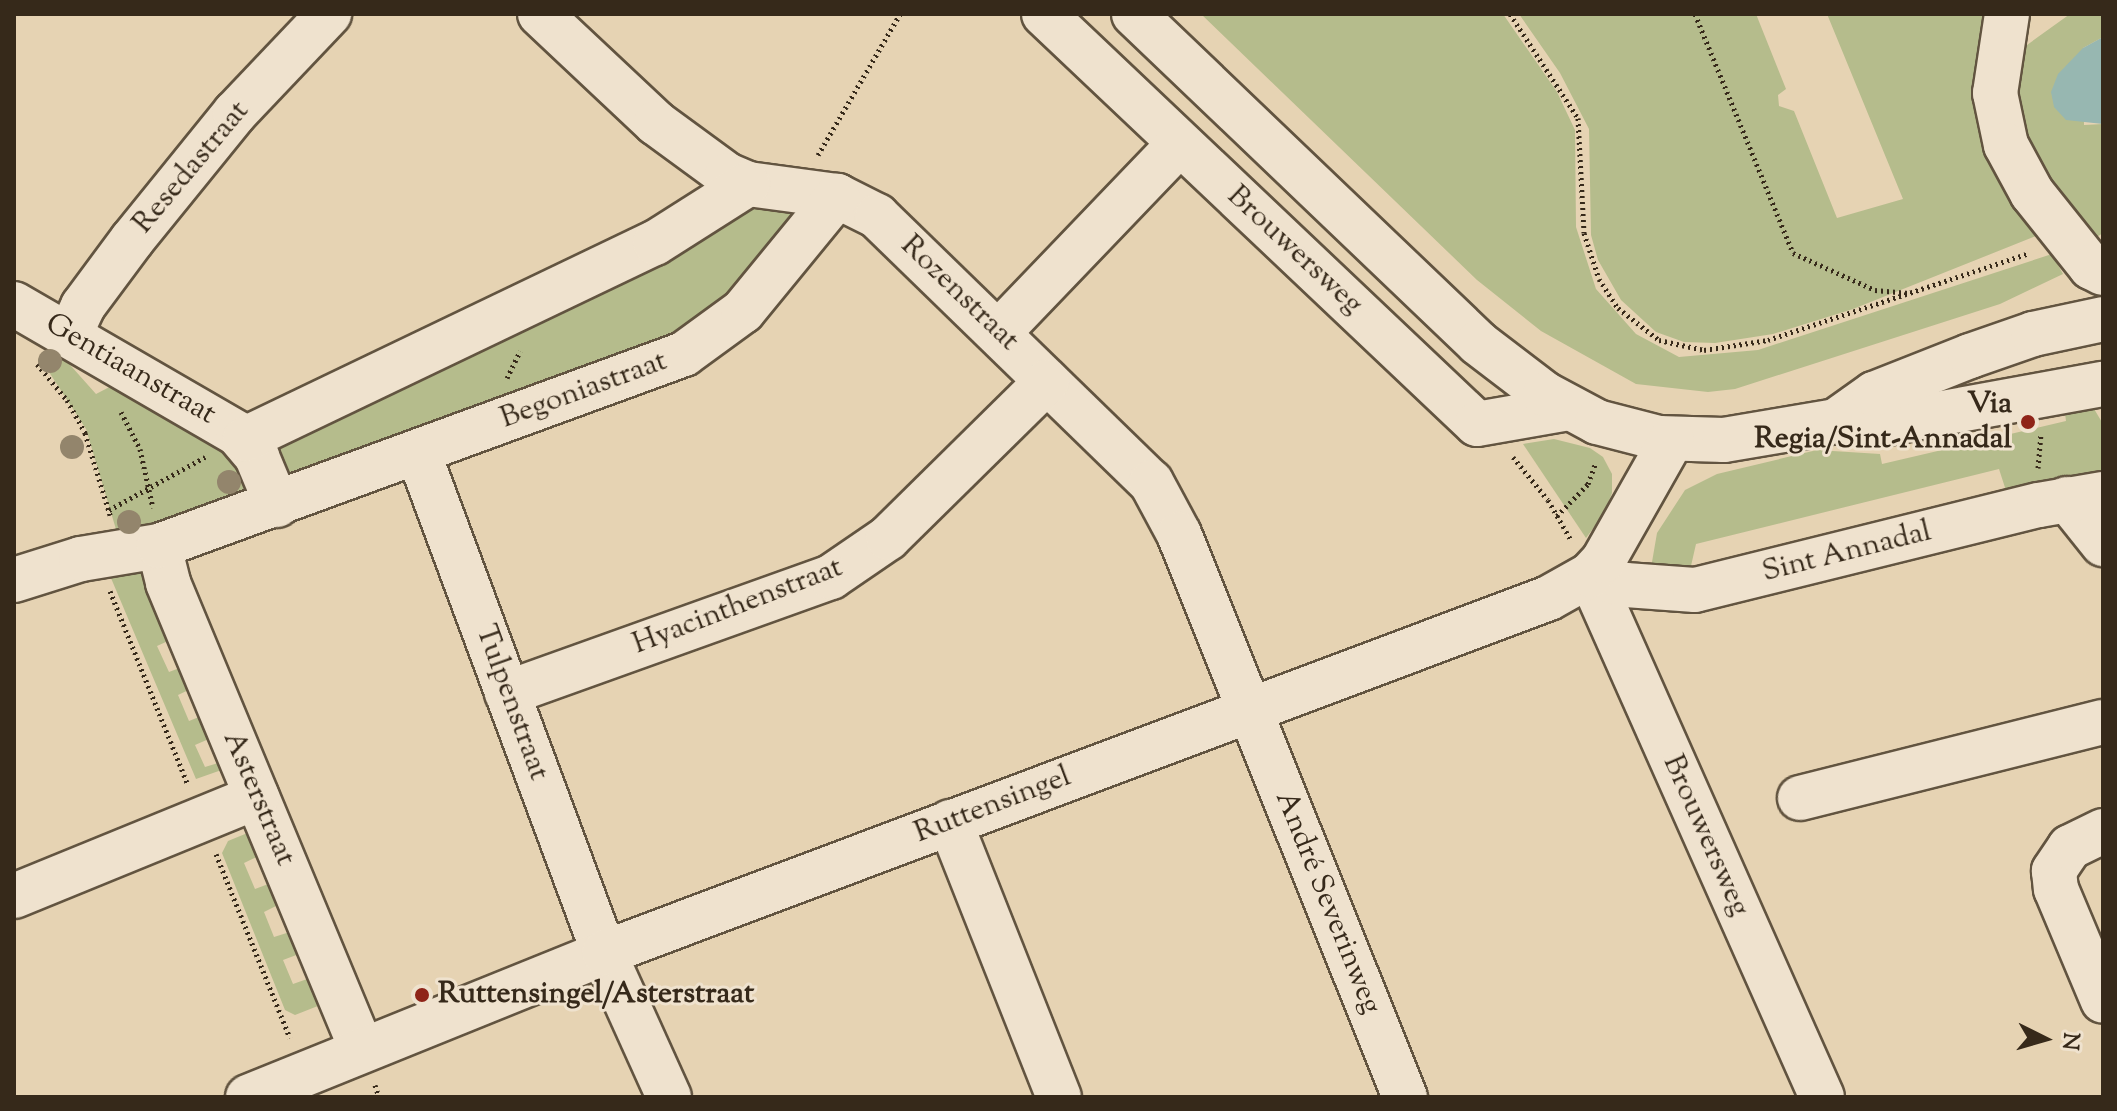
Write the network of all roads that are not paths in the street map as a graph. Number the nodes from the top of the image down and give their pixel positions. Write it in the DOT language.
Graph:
graph roads {
  1 [pos="329,14"];
  2 [pos="540,14"];
  3 [pos="1044,14"];
  4 [pos="1134,14"];
  5 [pos="2007,14"];
  6 [pos="1179,144"];
  7 [pos="748,184"];
  8 [pos="817,193"];
  9 [pos="2103,273"];
  10 [pos="14,304"];
  11 [pos="2103,319"];
  12 [pos="999,332"];
  13 [pos="70,334"];
  14 [pos="1047,381"];
  15 [pos="2103,384"];
  16 [pos="1569,408"];
  17 [pos="1836,421"];
  18 [pos="241,436"];
  19 [pos="1672,439"];
  20 [pos="418,452"];
  21 [pos="2085,497"];
  22 [pos="277,505"];
  23 [pos="2103,544"];
  24 [pos="138,549"];
  25 [pos="1590,575"];
  26 [pos="14,580"];
  27 [pos="507,693"];
  28 [pos="1251,710"];
  29 [pos="2103,722"];
  30 [pos="257,797"];
  31 [pos="1800,798"];
  32 [pos="950,822"];
  33 [pos="2103,831"];
  34 [pos="14,896"];
  35 [pos="604,953"];
  36 [pos="2103,1001"];
  37 [pos="362,1050"];
  38 [pos="248,1097"];
  39 [pos="669,1097"];
  40 [pos="1059,1097"];
  41 [pos="1405,1097"];
  42 [pos="1822,1097"];
  1 -- 13 [label="street, Resedastraat"];
  2 -- 7 [label="street, Rozenstraat"];
  3 -- 6 [label="street, Brouwersweg"];
  4 -- 16 [label="street, Brouwersweg"];
  5 -- 9 [label="street"];
  6 -- 12 [label="street"];
  6 -- 16 [label="street, Brouwersweg"];
  7 -- 8 [label="street, Rozenstraat"];
  7 -- 18 [label="street"];
  8 -- 12 [label="street, Rozenstraat"];
  8 -- 20 [label="street, Begoniastraat"];
  10 -- 13 [label="street, Gentiaanstraat"];
  11 -- 17 [label="street"];
  12 -- 14 [label="street, Rozenstraat"];
  13 -- 18 [label="street, Gentiaanstraat"];
  14 -- 27 [label="street, Hyacinthenstraat"];
  14 -- 28 [label="street, Rozenstraat"];
  15 -- 17 [label="street"];
  16 -- 19 [label="street, Brouwersweg"];
  17 -- 19 [label="street"];
  18 -- 22 [label="street"];
  19 -- 25 [label="street, Ruttensingel"];
  20 -- 22 [label="street, Begoniastraat"];
  20 -- 27 [label="street, Tulpenstraat"];
  21 -- 23 [label="street"];
  21 -- 25 [label="street, Sint Annadal"];
  22 -- 24 [label="street, Begoniastraat"];
  24 -- 26 [label="street, Begoniastraat"];
  24 -- 30 [label="street, Asterstraat"];
  25 -- 28 [label="street, Ruttensingel"];
  25 -- 42 [label="street, Brouwersweg"];
  27 -- 35 [label="street, Tulpenstraat"];
  28 -- 32 [label="street, Ruttensingel"];
  28 -- 41 [label="street, André Severinweg"];
  29 -- 31 [label="street"];
  30 -- 34 [label="street"];
  30 -- 37 [label="street, Asterstraat"];
  32 -- 35 [label="street, Ruttensingel"];
  32 -- 40 [label="street"];
  33 -- 36 [label="street"];
  35 -- 37 [label="street, Ruttensingel"];
  35 -- 39 [label="street, Tulpenstraat"];
  37 -- 38 [label="street, Ruttensingel"];
}
